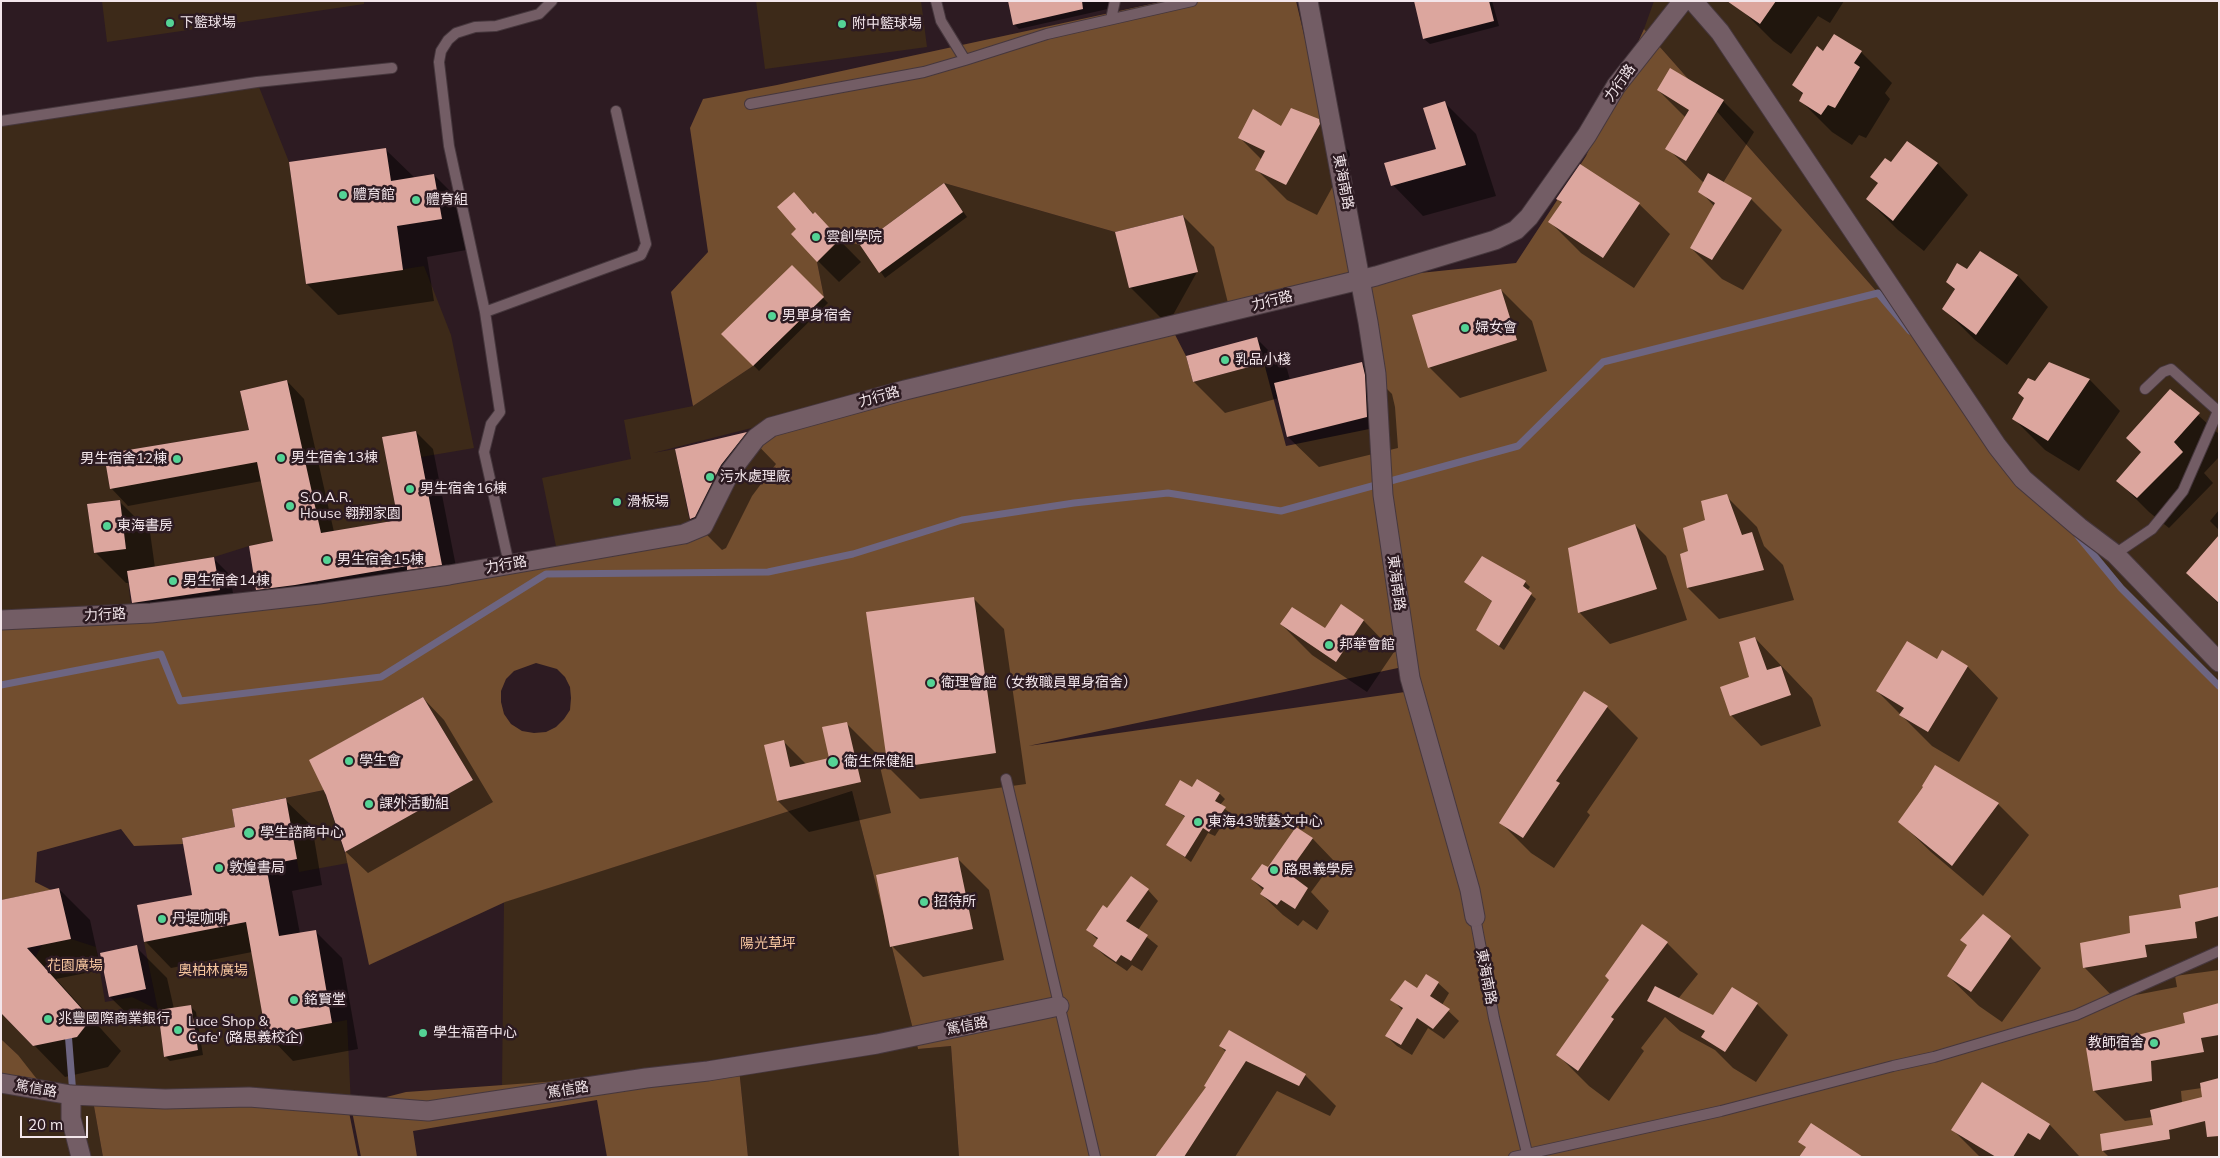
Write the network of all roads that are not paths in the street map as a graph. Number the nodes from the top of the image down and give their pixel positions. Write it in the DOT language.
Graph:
graph roads {
  1 [pos="552,1"];
  2 [pos="936,1"];
  3 [pos="1115,1"];
  4 [pos="1192,1"];
  5 [pos="1308,1"];
  6 [pos="1683,1"];
  7 [pos="1693,1"];
  8 [pos="1111,19"];
  9 [pos="965,60"];
  10 [pos="392,68"];
  11 [pos="750,104"];
  12 [pos="616,111"];
  13 [pos="1,121"];
  14 [pos="1361,279"];
  15 [pos="485,312"];
  16 [pos="2145,389"];
  17 [pos="2115,554"];
  18 [pos="510,564"];
  19 [pos="1,620"];
  20 [pos="2219,662"];
  21 [pos="1006,780"];
  22 [pos="1475,917"];
  23 [pos="2219,951"];
  24 [pos="1059,1006"];
  25 [pos="1,1083"];
  26 [pos="78,1095"];
  27 [pos="79,1149"];
  28 [pos="1528,1155"];
  29 [pos="1095,1157"];
  30 [pos="1514,1157"];
  1 -- 15 [label="lane"];
  2 -- 9 [label="lane"];
  3 -- 8 [label="lane"];
  4 -- 8 [label="lane"];
  5 -- 14 [label="street, 東海南路"];
  6 -- 14 [label="street, 力行路"];
  7 -- 17 [label="street"];
  8 -- 9 [label="lane"];
  9 -- 11 [label="lane"];
  10 -- 13 [label="lane"];
  12 -- 15 [label="lane"];
  14 -- 18 [label="street, 力行路"];
  14 -- 22 [label="street, 東海南路"];
  15 -- 18 [label="lane"];
  16 -- 17 [label="lane"];
  17 -- 20 [label="street"];
  18 -- 19 [label="street, 力行路"];
  21 -- 24 [label="lane"];
  22 -- 28 [label="lane, 東海南路"];
  23 -- 28 [label="lane"];
  24 -- 26 [label="street, 篤信路"];
  24 -- 29 [label="lane"];
  25 -- 26 [label="street, 篤信路"];
  26 -- 27 [label="street, 篤信路"];
  28 -- 30 [label="lane"];
}
